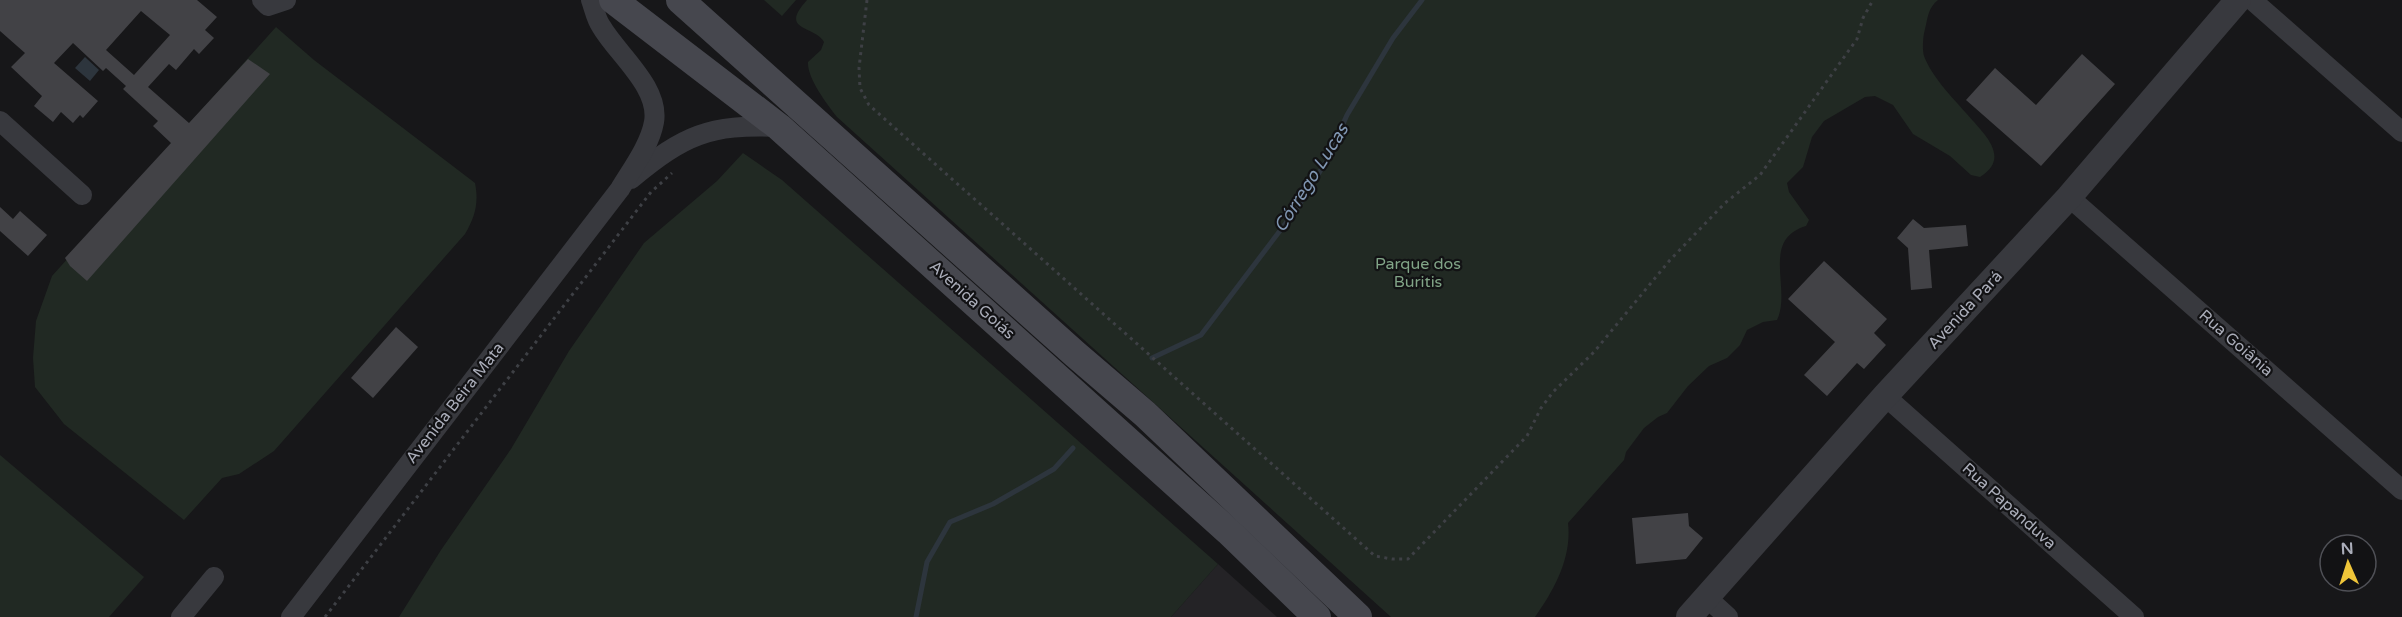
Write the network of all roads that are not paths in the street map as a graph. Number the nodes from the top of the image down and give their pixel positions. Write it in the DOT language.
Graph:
graph roads {
  1 [pos="591,0"];
  2 [pos="613,0"];
  3 [pos="680,0"];
  4 [pos="2238,0"];
  5 [pos="2252,0"];
  6 [pos="0,121"];
  7 [pos="779,127"];
  8 [pos="2402,132"];
  9 [pos="620,189"];
  10 [pos="82,195"];
  11 [pos="2069,197"];
  12 [pos="1885,396"];
  13 [pos="2402,490"];
  14 [pos="214,578"];
  15 [pos="1706,597"];
  16 [pos="181,617"];
  17 [pos="291,617"];
  18 [pos="1317,617"];
  19 [pos="1358,617"];
  20 [pos="1689,617"];
  21 [pos="1728,617"];
  22 [pos="2134,617"];
  1 -- 9 [label="street, Avenida Beira Mata"];
  2 -- 7 [label="main road, Avenida Goiás"];
  3 -- 19 [label="main road, Avenida Goiás"];
  4 -- 11 [label="street, Avenida Pará"];
  5 -- 8 [label="street"];
  6 -- 10 [label="street"];
  7 -- 9 [label="street, Avenida Beira Mata"];
  7 -- 18 [label="main road, Avenida Goiás"];
  9 -- 17 [label="street, Avenida Beira Mata"];
  11 -- 12 [label="street, Avenida Pará"];
  11 -- 13 [label="street, Rua Goiânia"];
  12 -- 15 [label="street, Avenida Pará"];
  12 -- 22 [label="street, Rua Papanduva"];
  14 -- 16 [label="street"];
  15 -- 20 [label="street, Avenida Pará"];
  15 -- 21 [label="street"];
}
